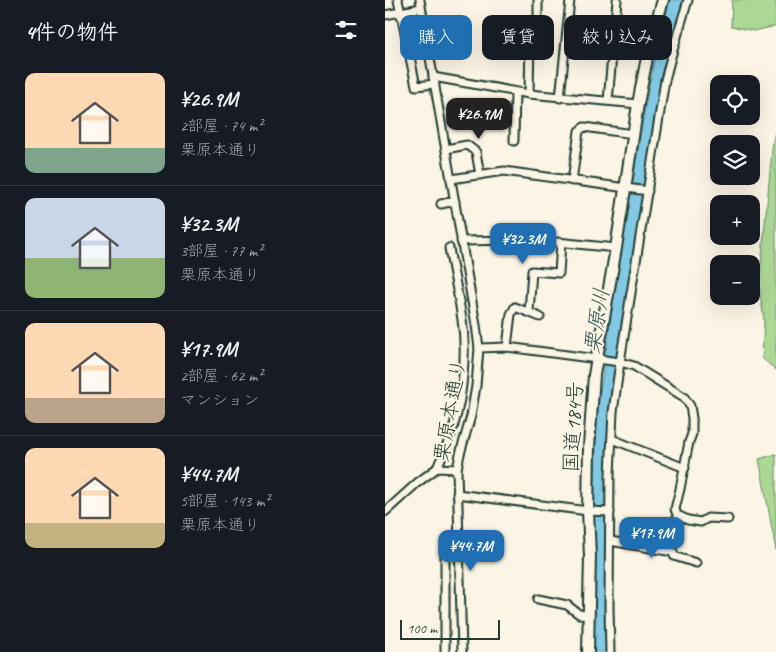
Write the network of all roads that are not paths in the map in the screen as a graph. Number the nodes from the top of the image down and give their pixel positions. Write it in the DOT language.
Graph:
graph roads {
  1 [pos="398,0"];
  2 [pos="420,0"];
  3 [pos="538,0"];
  4 [pos="570,0"];
  5 [pos="617,0"];
  6 [pos="663,0"];
  7 [pos="688,0"];
  8 [pos="421,8"];
  9 [pos="400,13"];
  10 [pos="385,15"];
  11 [pos="539,15"];
  12 [pos="530,60"];
  13 [pos="434,80"];
  14 [pos="515,92"];
  15 [pos="529,94"];
  16 [pos="560,98"];
  17 [pos="608,102"];
  18 [pos="638,104"];
  19 [pos="633,134"];
  20 [pos="514,141"];
  21 [pos="446,149"];
  22 [pos="481,175"];
  23 [pos="451,179"];
  24 [pos="572,181"];
  25 [pos="628,189"];
  26 [pos="646,191"];
  27 [pos="455,201"];
  28 [pos="441,204"];
  29 [pos="461,242"];
  30 [pos="561,243"];
  31 [pos="449,248"];
  32 [pos="616,248"];
  33 [pos="529,312"];
  34 [pos="540,317"];
  35 [pos="507,347"];
  36 [pos="479,348"];
  37 [pos="601,359"];
  38 [pos="618,361"];
  39 [pos="612,440"];
  40 [pos="437,468"];
  41 [pos="685,468"];
  42 [pos="457,469"];
  43 [pos="457,494"];
  44 [pos="591,511"];
  45 [pos="385,512"];
  46 [pos="609,512"];
  47 [pos="728,518"];
  48 [pos="610,541"];
  49 [pos="445,554"];
  50 [pos="696,563"];
  51 [pos="538,599"];
  52 [pos="588,616"];
  53 [pos="445,652"];
  54 [pos="462,652"];
  55 [pos="588,652"];
  56 [pos="610,652"];
  1 -- 9 [label="street"];
  2 -- 8 [label="street, 栗原本通り"];
  3 -- 11 [label="street"];
  4 -- 16 [label="street"];
  5 -- 17 [label="street"];
  6 -- 18 [label="highway, 国道184号"];
  7 -- 26 [label="street"];
  8 -- 9 [label="street"];
  8 -- 13 [label="street, 栗原本通り"];
  9 -- 10 [label="street"];
  9 -- 13 [label="street"];
  12 -- 15 [label="street"];
  13 -- 14 [label="street"];
  13 -- 21 [label="street, 栗原本通り"];
  14 -- 15 [label="street"];
  14 -- 20 [label="street"];
  15 -- 16 [label="street"];
  16 -- 17 [label="street"];
  17 -- 18 [label="street"];
  18 -- 19 [label="highway, 国道184号"];
  19 -- 24 [label="street"];
  19 -- 25 [label="highway, 国道184号"];
  21 -- 22 [label="street"];
  21 -- 23 [label="street, 栗原本通り"];
  22 -- 23 [label="street"];
  22 -- 24 [label="street"];
  23 -- 27 [label="street, 栗原本通り"];
  24 -- 25 [label="street"];
  25 -- 26 [label="street"];
  25 -- 32 [label="highway, 国道184号"];
  26 -- 38 [label="street"];
  27 -- 28 [label="street"];
  27 -- 29 [label="street, 栗原本通り"];
  29 -- 30 [label="street"];
  29 -- 36 [label="street, 栗原本通り"];
  30 -- 32 [label="street"];
  30 -- 33 [label="street"];
  31 -- 40 [label="street"];
  32 -- 37 [label="highway, 国道184号"];
  33 -- 34 [label="street"];
  33 -- 35 [label="street"];
  35 -- 36 [label="street"];
  35 -- 37 [label="street"];
  36 -- 42 [label="street, 栗原本通り"];
  37 -- 38 [label="street"];
  37 -- 44 [label="highway, 国道184号"];
  38 -- 39 [label="street"];
  38 -- 41 [label="street"];
  39 -- 41 [label="street"];
  39 -- 46 [label="street"];
  40 -- 42 [label="street"];
  40 -- 45 [label="street"];
  41 -- 47 [label="street"];
  42 -- 43 [label="street, 栗原本通り"];
  43 -- 44 [label="street"];
  43 -- 54 [label="street, 栗原本通り"];
  44 -- 46 [label="street"];
  44 -- 52 [label="highway, 国道184号"];
  46 -- 48 [label="street"];
  48 -- 50 [label="street"];
  48 -- 56 [label="street"];
  49 -- 53 [label="street"];
  51 -- 52 [label="street"];
  52 -- 55 [label="highway, 国道184号"];
}
